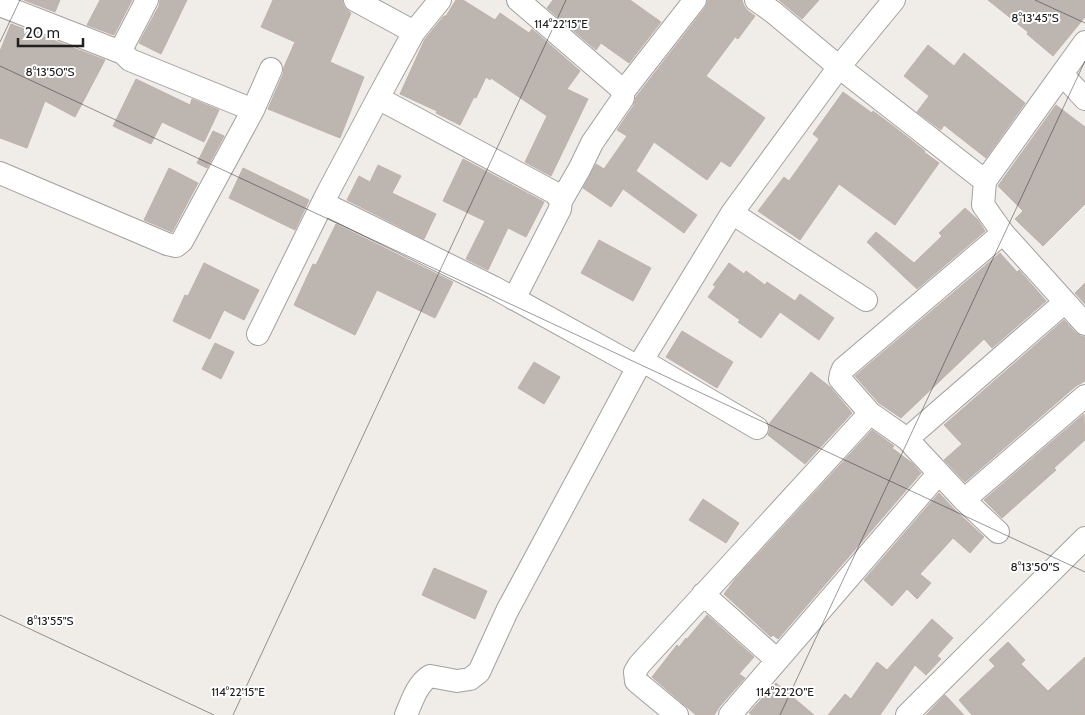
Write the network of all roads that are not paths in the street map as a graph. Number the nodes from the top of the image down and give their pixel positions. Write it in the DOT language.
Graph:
graph roads {
  1 [pos="147,0"];
  2 [pos="355,0"];
  3 [pos="440,0"];
  4 [pos="518,0"];
  5 [pos="695,0"];
  6 [pos="756,0"];
  7 [pos="894,0"];
  8 [pos="0,5"];
  9 [pos="414,32"];
  10 [pos="1085,42"];
  11 [pos="123,53"];
  12 [pos="839,67"];
  13 [pos="271,69"];
  14 [pos="1062,74"];
  15 [pos="624,92"];
  16 [pos="378,98"];
  17 [pos="1085,99"];
  18 [pos="253,110"];
  19 [pos="0,173"];
  20 [pos="985,181"];
  21 [pos="561,201"];
  22 [pos="323,203"];
  23 [pos="732,213"];
  24 [pos="1003,233"];
  25 [pos="514,299"];
  26 [pos="866,300"];
  27 [pos="1065,302"];
  28 [pos="1085,324"];
  29 [pos="258,334"];
  30 [pos="641,364"];
  31 [pos="1085,396"];
  32 [pos="870,412"];
  33 [pos="757,428"];
  34 [pos="907,438"];
  35 [pos="939,473"];
  36 [pos="964,500"];
  37 [pos="998,532"];
  38 [pos="1083,545"];
  39 [pos="703,594"];
  40 [pos="777,660"];
  41 [pos="912,713"];
  42 [pos="406,715"];
  43 [pos="677,715"];
  44 [pos="730,715"];
  1 -- 11 [label="street"];
  2 -- 9 [label="street"];
  3 -- 9 [label="street"];
  4 -- 15 [label="street"];
  5 -- 15 [label="street"];
  6 -- 12 [label="street"];
  7 -- 12 [label="street"];
  8 -- 11 [label="street"];
  9 -- 16 [label="street"];
  10 -- 14 [label="street"];
  11 -- 18 [label="street"];
  12 -- 20 [label="street"];
  12 -- 23 [label="street"];
  13 -- 18 [label="street"];
  14 -- 17 [label="street"];
  14 -- 20 [label="street"];
  15 -- 21 [label="street"];
  16 -- 21 [label="street"];
  16 -- 22 [label="street"];
  18 -- 19 [label="street"];
  20 -- 24 [label="street"];
  21 -- 25 [label="street"];
  22 -- 25 [label="street"];
  22 -- 29 [label="street"];
  23 -- 26 [label="street"];
  23 -- 30 [label="street"];
  24 -- 27 [label="street"];
  24 -- 32 [label="street"];
  25 -- 30 [label="street"];
  27 -- 28 [label="street"];
  27 -- 34 [label="street"];
  30 -- 33 [label="street"];
  30 -- 42 [label="street"];
  31 -- 36 [label="street"];
  32 -- 34 [label="street"];
  32 -- 39 [label="street"];
  34 -- 35 [label="street"];
  35 -- 36 [label="street"];
  35 -- 40 [label="street"];
  36 -- 37 [label="street"];
  38 -- 41 [label="street"];
  39 -- 40 [label="street"];
  39 -- 43 [label="street"];
  40 -- 44 [label="street"];
}
